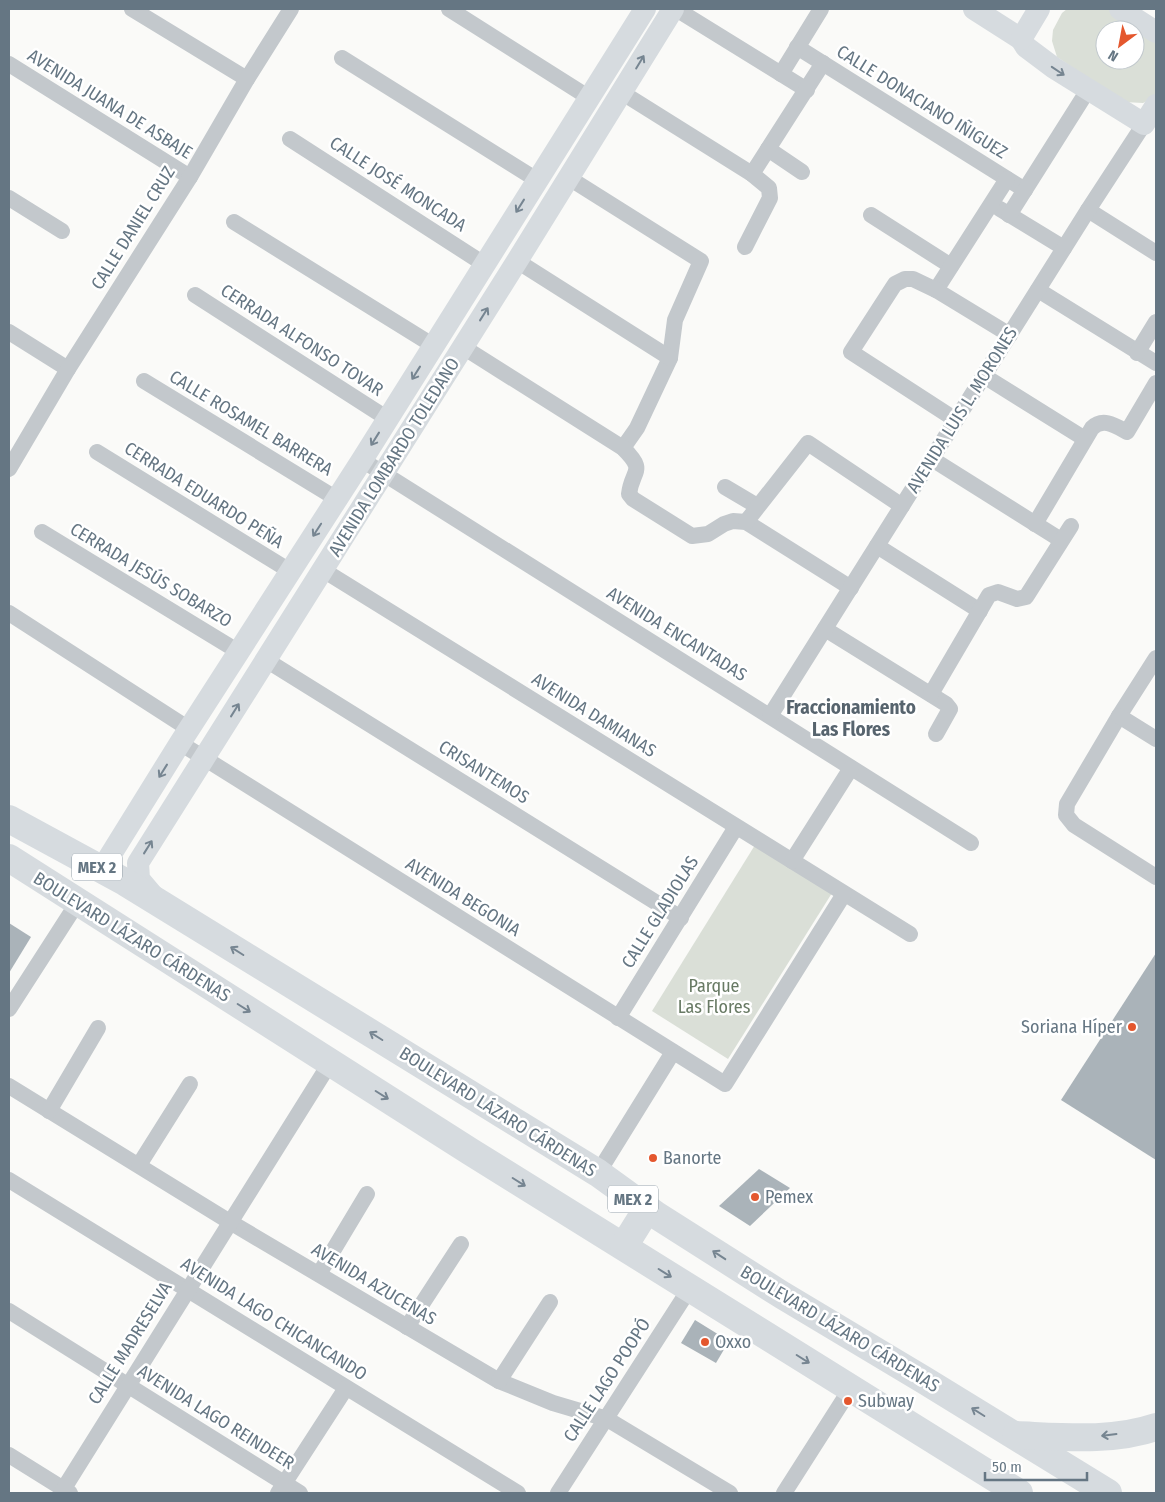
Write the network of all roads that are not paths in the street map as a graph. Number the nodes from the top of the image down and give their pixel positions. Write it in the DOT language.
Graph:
graph roads {
  1 [pos="132,9"];
  2 [pos="292,9"];
  3 [pos="449,9"];
  4 [pos="674,9"];
  5 [pos="821,9"];
  6 [pos="974,9"];
  7 [pos="1120,9"];
  8 [pos="640,10"];
  9 [pos="1035,19"];
  10 [pos="1156,32"];
  11 [pos="798,47"];
  12 [pos="342,58"];
  13 [pos="823,63"];
  14 [pos="9,64"];
  15 [pos="781,74"];
  16 [pos="247,79"];
  17 [pos="807,90"];
  18 [pos="1088,90"];
  19 [pos="621,92"];
  20 [pos="588,97"];
  21 [pos="1156,105"];
  22 [pos="1144,124"];
  23 [pos="565,135"];
  24 [pos="290,139"];
  25 [pos="587,148"];
  26 [pos="768,149"];
  27 [pos="802,172"];
  28 [pos="752,174"];
  29 [pos="190,177"];
  30 [pos="569,178"];
  31 [pos="1007,179"];
  32 [pos="537,180"];
  33 [pos="1025,190"];
  34 [pos="9,198"];
  35 [pos="992,204"];
  36 [pos="1088,210"];
  37 [pos="871,215"];
  38 [pos="1009,215"];
  39 [pos="234,222"];
  40 [pos="62,231"];
  41 [pos="745,246"];
  42 [pos="1064,248"];
  43 [pos="1156,253"];
  44 [pos="517,261"];
  45 [pos="484,264"];
  46 [pos="952,266"];
  47 [pos="936,290"];
  48 [pos="1038,290"];
  49 [pos="195,295"];
  50 [pos="1155,329"];
  51 [pos="9,332"];
  52 [pos="1010,335"];
  53 [pos="434,346"];
  54 [pos="463,348"];
  55 [pos="1138,353"];
  56 [pos="670,358"];
  57 [pos="1156,364"];
  58 [pos="68,369"];
  59 [pos="984,376"];
  60 [pos="144,381"];
  61 [pos="1156,383"];
  62 [pos="388,419"];
  63 [pos="956,420"];
  64 [pos="1084,439"];
  65 [pos="623,448"];
  66 [pos="97,452"];
  67 [pos="932,459"];
  68 [pos="362,460"];
  69 [pos="9,469"];
  70 [pos="384,474"];
  71 [pos="725,487"];
  72 [pos="337,499"];
  73 [pos="757,506"];
  74 [pos="902,506"];
  75 [pos="746,522"];
  76 [pos="1035,524"];
  77 [pos="1071,526"];
  78 [pos="42,532"];
  79 [pos="1061,540"];
  80 [pos="877,546"];
  81 [pos="323,570"];
  82 [pos="290,572"];
  83 [pos="851,588"];
  84 [pos="980,611"];
  85 [pos="9,613"];
  86 [pos="825,629"];
  87 [pos="239,652"];
  88 [pos="1156,658"];
  89 [pos="266,660"];
  90 [pos="931,694"];
  91 [pos="770,716"];
  92 [pos="1119,716"];
  93 [pos="936,734"];
  94 [pos="185,736"];
  95 [pos="1156,739"];
  96 [pos="204,757"];
  97 [pos="851,768"];
  98 [pos="9,798"];
  99 [pos="9,819"];
  100 [pos="736,827"];
  101 [pos="971,843"];
  102 [pos="9,858"];
  103 [pos="108,859"];
  104 [pos="792,861"];
  105 [pos="9,870"];
  106 [pos="1156,877"];
  107 [pos="125,882"];
  108 [pos="844,894"];
  109 [pos="159,903"];
  110 [pos="74,908"];
  111 [pos="681,918"];
  112 [pos="115,926"];
  113 [pos="910,934"];
  114 [pos="9,1009"];
  115 [pos="618,1018"];
  116 [pos="98,1028"];
  117 [pos="673,1052"];
  118 [pos="330,1063"];
  119 [pos="190,1084"];
  120 [pos="9,1086"];
  121 [pos="49,1111"];
  122 [pos="140,1166"];
  123 [pos="598,1173"];
  124 [pos="9,1180"];
  125 [pos="367,1194"];
  126 [pos="647,1209"];
  127 [pos="230,1222"];
  128 [pos="461,1244"];
  129 [pos="624,1246"];
  130 [pos="319,1274"];
  131 [pos="690,1288"];
  132 [pos="188,1289"];
  133 [pos="550,1302"];
  134 [pos="9,1311"];
  135 [pos="408,1327"];
  136 [pos="499,1381"];
  137 [pos="128,1384"];
  138 [pos="346,1388"];
  139 [pos="851,1388"];
  140 [pos="606,1419"];
  141 [pos="1156,1426"];
  142 [pos="1015,1435"];
  143 [pos="9,1455"];
  144 [pos="281,1488"];
  145 [pos="1008,1489"];
  146 [pos="65,1492"];
  147 [pos="300,1493"];
  148 [pos="518,1493"];
  149 [pos="558,1493"];
  150 [pos="730,1493"];
  151 [pos="784,1493"];
  152 [pos="1108,1493"];
  1 -- 16 [label="street"];
  2 -- 16 [label="street, CALLE DANIEL CRUZ"];
  3 -- 20 [label="street"];
  4 -- 15 [label="street"];
  19 -- 4 [label="main road, AVENIDA LOMBARDO TOLEDANO, one-way"];
  5 -- 11 [label="street"];
  6 -- 9 [label="main road"];
  7 -- 10 [label="main road"];
  8 -- 20 [label="main road, AVENIDA LOMBARDO TOLEDANO"];
  9 -- 18 [label="main road, one-way"];
  11 -- 13 [label="street, CALLE DONACIANO IÑIGUEZ"];
  11 -- 15 [label="street"];
  12 -- 32 [label="street"];
  13 -- 17 [label="street"];
  13 -- 31 [label="street, CALLE DONACIANO IÑIGUEZ"];
  14 -- 29 [label="street, AVENIDA JUANA DE ASBAJE"];
  15 -- 17 [label="street"];
  16 -- 29 [label="street, CALLE DANIEL CRUZ"];
  17 -- 26 [label="street"];
  18 -- 22 [label="main road"];
  18 -- 33 [label="street"];
  19 -- 25 [label="main road, AVENIDA LOMBARDO TOLEDANO"];
  19 -- 28 [label="street"];
  20 -- 23 [label="main road, AVENIDA LOMBARDO TOLEDANO"];
  21 -- 22 [label="main road, AVENIDA LUIS L. MORONES"];
  22 -- 36 [label="street, AVENIDA LUIS L. MORONES"];
  23 -- 25 [label="main road"];
  23 -- 32 [label="main road, AVENIDA LOMBARDO TOLEDANO"];
  24 -- 45 [label="street, CALLE JOSÉ MONCADA"];
  25 -- 30 [label="main road, AVENIDA LOMBARDO TOLEDANO"];
  26 -- 27 [label="street"];
  26 -- 28 [label="street"];
  28 -- 41 [label="street"];
  29 -- 58 [label="street, CALLE DANIEL CRUZ"];
  30 -- 44 [label="main road, AVENIDA LOMBARDO TOLEDANO"];
  30 -- 56 [label="street"];
  31 -- 33 [label="street, CALLE DONACIANO IÑIGUEZ"];
  31 -- 35 [label="street"];
  32 -- 45 [label="main road, AVENIDA LOMBARDO TOLEDANO, one-way"];
  33 -- 38 [label="street"];
  34 -- 40 [label="street"];
  35 -- 38 [label="street"];
  35 -- 46 [label="street"];
  36 -- 42 [label="street, AVENIDA LUIS L. MORONES"];
  36 -- 43 [label="street"];
  37 -- 46 [label="street"];
  38 -- 42 [label="street"];
  39 -- 53 [label="street"];
  42 -- 48 [label="street, AVENIDA LUIS L. MORONES"];
  54 -- 44 [label="main road, AVENIDA LOMBARDO TOLEDANO, one-way"];
  44 -- 56 [label="street"];
  45 -- 53 [label="main road, AVENIDA LOMBARDO TOLEDANO"];
  46 -- 47 [label="street"];
  47 -- 52 [label="street"];
  47 -- 63 [label="street"];
  48 -- 52 [label="street, AVENIDA LUIS L. MORONES"];
  48 -- 55 [label="street"];
  49 -- 62 [label="street, CERRADA ALFONSO TOVAR"];
  50 -- 55 [label="street"];
  51 -- 58 [label="street"];
  52 -- 59 [label="street, AVENIDA LUIS L. MORONES"];
  53 -- 62 [label="main road, AVENIDA LOMBARDO TOLEDANO, one-way"];
  54 -- 65 [label="street"];
  54 -- 70 [label="main road, AVENIDA LOMBARDO TOLEDANO"];
  55 -- 57 [label="street"];
  56 -- 65 [label="street"];
  58 -- 69 [label="street, CALLE DANIEL CRUZ"];
  59 -- 63 [label="street, AVENIDA LUIS L. MORONES"];
  59 -- 64 [label="street"];
  60 -- 72 [label="street, CALLE ROSAMEL BARRERA"];
  61 -- 64 [label="street"];
  62 -- 68 [label="main road, AVENIDA LOMBARDO TOLEDANO, one-way"];
  63 -- 67 [label="street, AVENIDA LUIS L. MORONES"];
  64 -- 76 [label="street"];
  65 -- 75 [label="street"];
  66 -- 82 [label="street, CERRADA EDUARDO PEÑA"];
  67 -- 74 [label="street, AVENIDA LUIS L. MORONES"];
  67 -- 76 [label="street"];
  68 -- 70 [label="street, AVENIDA ENCANTADAS"];
  68 -- 72 [label="main road, AVENIDA LOMBARDO TOLEDANO"];
  70 -- 81 [label="main road, AVENIDA LOMBARDO TOLEDANO"];
  70 -- 91 [label="street, AVENIDA ENCANTADAS"];
  71 -- 73 [label="street"];
  72 -- 82 [label="main road, AVENIDA LOMBARDO TOLEDANO, one-way"];
  73 -- 74 [label="street"];
  73 -- 75 [label="street"];
  74 -- 80 [label="street, AVENIDA LUIS L. MORONES"];
  75 -- 83 [label="street"];
  76 -- 79 [label="street"];
  77 -- 79 [label="street"];
  78 -- 87 [label="street, CERRADA JESÚS SOBARZO"];
  79 -- 84 [label="street"];
  80 -- 83 [label="street, AVENIDA LUIS L. MORONES"];
  80 -- 84 [label="street"];
  81 -- 89 [label="main road, AVENIDA LOMBARDO TOLEDANO"];
  81 -- 100 [label="street, AVENIDA DAMIANAS"];
  82 -- 87 [label="main road, AVENIDA LOMBARDO TOLEDANO"];
  83 -- 86 [label="street, AVENIDA LUIS L. MORONES"];
  84 -- 90 [label="street"];
  85 -- 94 [label="street, AVENIDA BEGONIA"];
  86 -- 90 [label="street"];
  86 -- 91 [label="street, AVENIDA LUIS L. MORONES"];
  87 -- 94 [label="main road, AVENIDA LOMBARDO TOLEDANO"];
  88 -- 92 [label="street"];
  96 -- 89 [label="main road, AVENIDA LOMBARDO TOLEDANO, one-way"];
  89 -- 111 [label="street, CRISANTEMOS"];
  90 -- 93 [label="street"];
  91 -- 97 [label="street, AVENIDA ENCANTADAS"];
  92 -- 95 [label="street"];
  92 -- 106 [label="street"];
  94 -- 96 [label="street, AVENIDA BEGONIA"];
  94 -- 103 [label="main road, AVENIDA LOMBARDO TOLEDANO, one-way"];
  109 -- 96 [label="main road, AVENIDA LOMBARDO TOLEDANO, one-way"];
  96 -- 115 [label="street, AVENIDA BEGONIA"];
  97 -- 101 [label="street, AVENIDA ENCANTADAS"];
  97 -- 104 [label="street"];
  98 -- 103 [label="highway"];
  99 -- 107 [label="highway, BOULEVARD LÁZARO CÁRDENAS / MEX 2"];
  100 -- 104 [label="street, AVENIDA DAMIANAS"];
  100 -- 111 [label="street, CALLE GLADIOLAS"];
  102 -- 112 [label="highway, BOULEVARD LÁZARO CÁRDENAS / MEX 2"];
  103 -- 107 [label="highway"];
  104 -- 108 [label="street, AVENIDA DAMIANAS"];
  105 -- 110 [label="highway"];
  107 -- 109 [label="highway, BOULEVARD LÁZARO CÁRDENAS / MEX 2"];
  108 -- 113 [label="street, AVENIDA DAMIANAS"];
  108 -- 117 [label="street, AVENIDA BEGONIA"];
  123 -- 109 [label="highway, BOULEVARD LÁZARO CÁRDENAS / MEX 2, one-way"];
  110 -- 112 [label="highway"];
  110 -- 114 [label="street"];
  111 -- 115 [label="street, CALLE GLADIOLAS"];
  112 -- 118 [label="highway, BOULEVARD LÁZARO CÁRDENAS / MEX 2, one-way"];
  115 -- 117 [label="street, AVENIDA BEGONIA"];
  116 -- 121 [label="street"];
  117 -- 123 [label="street"];
  118 -- 127 [label="street, CALLE MADRESELVA"];
  118 -- 129 [label="highway, BOULEVARD LÁZARO CÁRDENAS / MEX 2, one-way"];
  119 -- 122 [label="street"];
  120 -- 121 [label="street, AVENIDA AZUCENAS"];
  121 -- 122 [label="street, AVENIDA AZUCENAS"];
  122 -- 127 [label="street, AVENIDA AZUCENAS"];
  123 -- 126 [label="highway, BOULEVARD LÁZARO CÁRDENAS / MEX 2"];
  124 -- 132 [label="street, AVENIDA LAGO CHICANCANDO"];
  125 -- 130 [label="street"];
  126 -- 129 [label="highway"];
  142 -- 126 [label="highway, BOULEVARD LÁZARO CÁRDENAS / MEX 2, one-way"];
  127 -- 130 [label="street, AVENIDA AZUCENAS"];
  127 -- 132 [label="street, CALLE MADRESELVA"];
  128 -- 135 [label="street"];
  129 -- 131 [label="highway, BOULEVARD LÁZARO CÁRDENAS / MEX 2, one-way"];
  130 -- 135 [label="street, AVENIDA AZUCENAS"];
  131 -- 139 [label="highway, BOULEVARD LÁZARO CÁRDENAS / MEX 2, one-way"];
  131 -- 140 [label="street, CALLE LAGO POOPÓ"];
  132 -- 137 [label="street, CALLE MADRESELVA"];
  132 -- 138 [label="street, AVENIDA LAGO CHICANCANDO"];
  133 -- 136 [label="street"];
  134 -- 137 [label="street, AVENIDA LAGO REINDEER"];
  135 -- 136 [label="street, AVENIDA AZUCENAS"];
  136 -- 140 [label="street, AVENIDA AZUCENAS"];
  137 -- 144 [label="street, AVENIDA LAGO REINDEER"];
  137 -- 146 [label="street, CALLE MADRESELVA"];
  138 -- 144 [label="street"];
  138 -- 148 [label="street, AVENIDA LAGO CHICANCANDO"];
  139 -- 145 [label="highway, BOULEVARD LÁZARO CÁRDENAS / MEX 2"];
  139 -- 151 [label="street"];
  140 -- 149 [label="street, CALLE LAGO POOPÓ"];
  140 -- 150 [label="street, AVENIDA AZUCENAS"];
  141 -- 142 [label="highway, one-way"];
  142 -- 152 [label="highway, BOULEVARD LÁZARO CÁRDENAS / MEX 2"];
  143 -- 146 [label="street"];
  144 -- 147 [label="street, AVENIDA LAGO REINDEER"];
}
